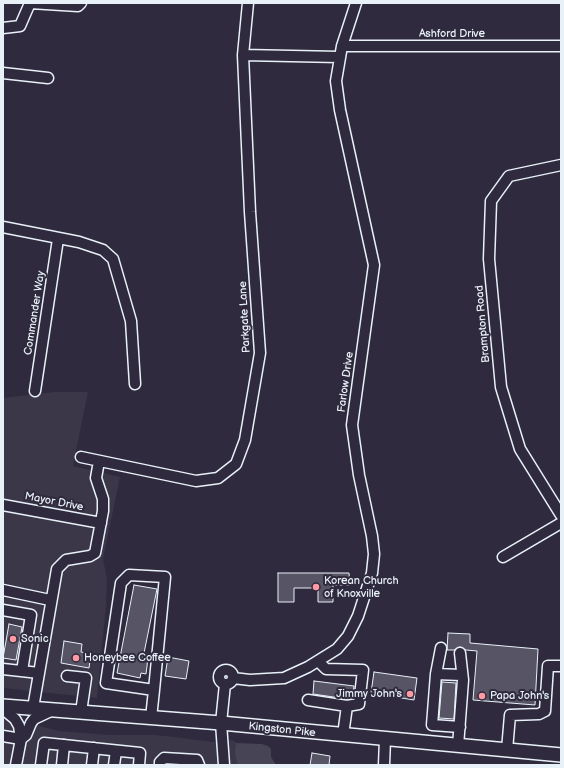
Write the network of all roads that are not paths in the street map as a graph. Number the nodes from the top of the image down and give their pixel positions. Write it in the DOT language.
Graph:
graph roads {
  1 [pos="30,3"];
  2 [pos="80,3"];
  3 [pos="248,3"];
  4 [pos="356,3"];
  5 [pos="3,28"];
  6 [pos="342,46"];
  7 [pos="561,46"];
  8 [pos="243,55"];
  9 [pos="339,57"];
  10 [pos="3,73"];
  11 [pos="48,78"];
  12 [pos="561,165"];
  13 [pos="3,227"];
  14 [pos="58,239"];
  15 [pos="135,384"];
  16 [pos="35,391"];
  17 [pos="81,457"];
  18 [pos="99,460"];
  19 [pos="3,505"];
  20 [pos="561,515"];
  21 [pos="101,523"];
  22 [pos="561,523"];
  23 [pos="503,557"];
  24 [pos="3,590"];
  25 [pos="50,600"];
  26 [pos="3,610"];
  27 [pos="31,615"];
  28 [pos="48,616"];
  29 [pos="440,648"];
  30 [pos="460,653"];
  31 [pos="318,661"];
  32 [pos="561,666"];
  33 [pos="3,669"];
  34 [pos="22,671"];
  35 [pos="39,673"];
  36 [pos="436,674"];
  37 [pos="461,675"];
  38 [pos="67,676"];
  39 [pos="154,690"];
  40 [pos="308,700"];
  41 [pos="3,706"];
  42 [pos="347,706"];
  43 [pos="33,708"];
  44 [pos="3,709"];
  45 [pos="52,710"];
  46 [pos="81,712"];
  47 [pos="151,718"];
  48 [pos="221,724"];
  49 [pos="432,725"];
  50 [pos="460,727"];
  51 [pos="343,735"];
  52 [pos="3,736"];
  53 [pos="21,739"];
  54 [pos="385,739"];
  55 [pos="431,743"];
  56 [pos="64,745"];
  57 [pos="458,746"];
  58 [pos="94,748"];
  59 [pos="507,750"];
  60 [pos="116,751"];
  61 [pos="561,755"];
  62 [pos="16,765"];
  63 [pos="41,765"];
  64 [pos="62,765"];
  65 [pos="92,765"];
  66 [pos="114,765"];
  67 [pos="139,765"];
  68 [pos="160,765"];
  69 [pos="199,765"];
  70 [pos="224,765"];
  71 [pos="384,765"];
  1 -- 2 [label="street"];
  1 -- 5 [label="street"];
  3 -- 8 [label="street, Parkgate Lane"];
  4 -- 6 [label="street, Farlow Drive"];
  6 -- 7 [label="street, Ashford Drive"];
  6 -- 9 [label="street, Farlow Drive"];
  8 -- 9 [label="street"];
  8 -- 18 [label="street, Parkgate Lane"];
  9 -- 31 [label="street, Farlow Drive"];
  10 -- 11 [label="street"];
  12 -- 20 [label="street, Brampton Road"];
  13 -- 14 [label="street"];
  14 -- 15 [label="street"];
  14 -- 16 [label="street, Commander Way"];
  17 -- 18 [label="street, Parkgate Lane"];
  18 -- 21 [label="street"];
  19 -- 21 [label="street, Mayor Drive"];
  21 -- 25 [label="street"];
  22 -- 23 [label="street"];
  24 -- 25 [label="street"];
  25 -- 28 [label="street"];
  26 -- 27 [label="street"];
  27 -- 28 [label="street"];
  27 -- 34 [label="street"];
  28 -- 35 [label="street"];
  29 -- 36 [label="street"];
  30 -- 37 [label="street"];
  31 -- 42 [label="street"];
  31 -- 48 [label="street, Farlow Drive"];
  32 -- 59 [label="street"];
  33 -- 34 [label="street"];
  34 -- 35 [label="street"];
  35 -- 43 [label="street"];
  36 -- 37 [label="street"];
  36 -- 49 [label="street"];
  37 -- 50 [label="street"];
  38 -- 46 [label="street"];
  39 -- 39 [label="street"];
  39 -- 47 [label="street"];
  40 -- 42 [label="street"];
  41 -- 43 [label="main road, Kingston Pike"];
  42 -- 51 [label="street"];
  43 -- 45 [label="main road, Kingston Pike"];
  44 -- 53 [label="street"];
  45 -- 46 [label="main road, Kingston Pike"];
  45 -- 53 [label="street"];
  46 -- 47 [label="main road, Kingston Pike"];
  47 -- 48 [label="main road, Kingston Pike"];
  48 -- 51 [label="main road, Kingston Pike"];
  48 -- 70 [label="street, Farlow Drive"];
  49 -- 50 [label="street"];
  49 -- 55 [label="street"];
  50 -- 57 [label="street"];
  51 -- 54 [label="main road, Kingston Pike"];
  52 -- 53 [label="street"];
  53 -- 62 [label="street"];
  54 -- 55 [label="main road, Kingston Pike"];
  54 -- 71 [label="street"];
  55 -- 57 [label="main road, Kingston Pike"];
  56 -- 58 [label="street"];
  56 -- 63 [label="street"];
  56 -- 64 [label="street"];
  57 -- 59 [label="main road, Kingston Pike"];
  58 -- 60 [label="street"];
  58 -- 65 [label="street"];
  59 -- 61 [label="main road, Kingston Pike"];
  60 -- 66 [label="street"];
  60 -- 67 [label="street"];
  68 -- 69 [label="street"];
}
